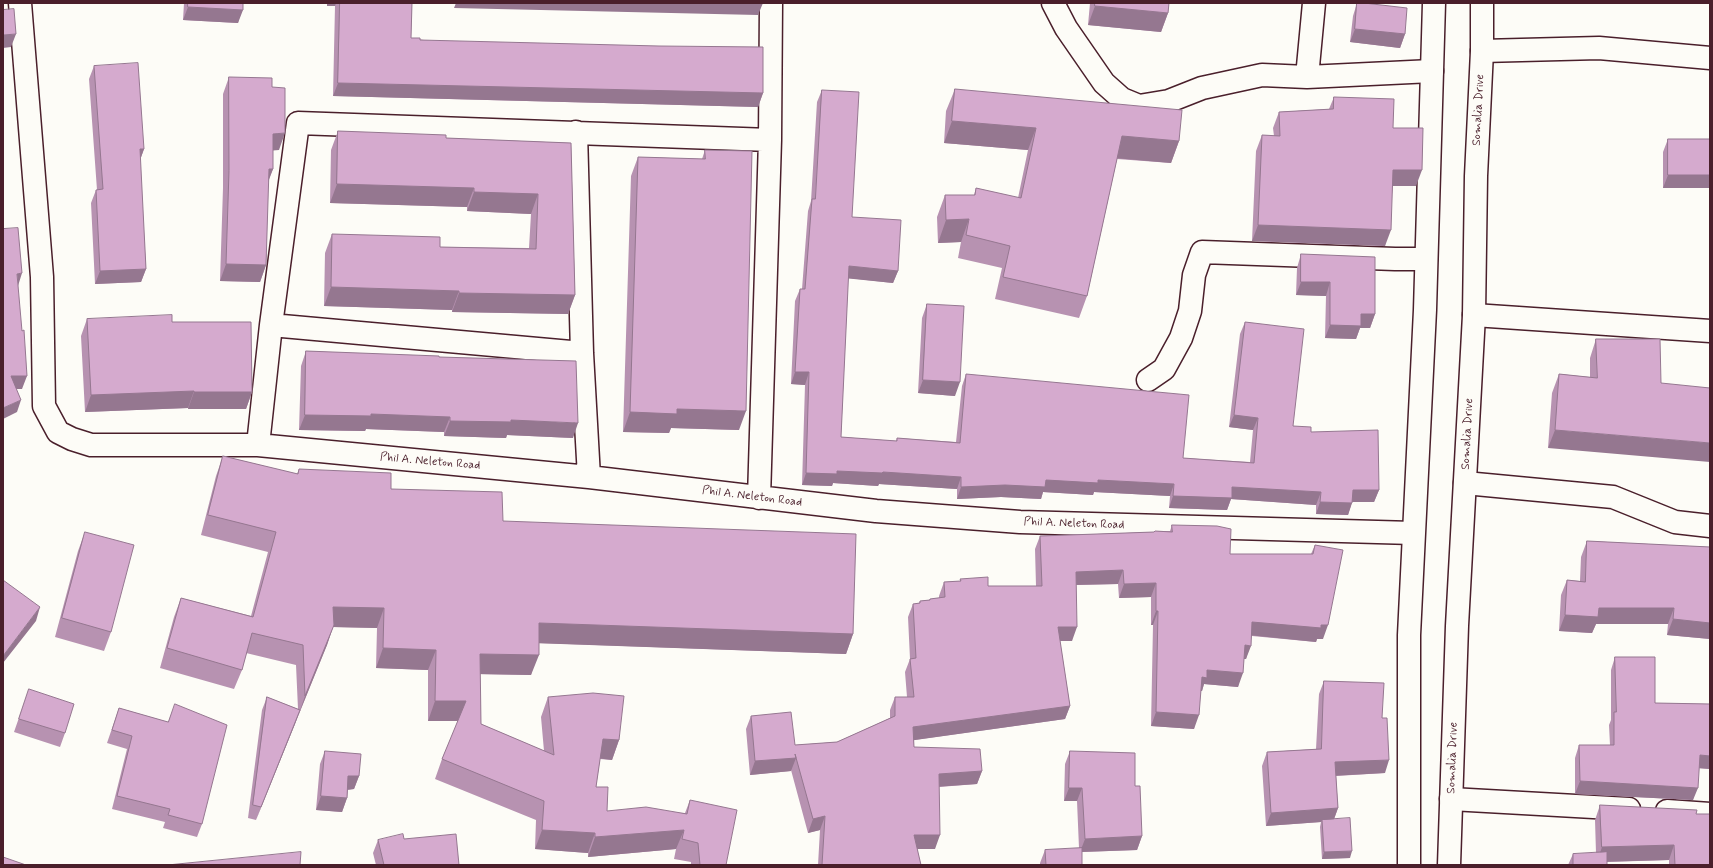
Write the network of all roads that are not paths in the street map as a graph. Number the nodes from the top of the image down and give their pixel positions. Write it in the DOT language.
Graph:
graph roads {
  1 [pos="20,3"];
  2 [pos="771,3"];
  3 [pos="1053,3"];
  4 [pos="1314,3"];
  5 [pos="1434,3"];
  6 [pos="1482,3"];
  7 [pos="1482,50"];
  8 [pos="1710,58"];
  9 [pos="1432,71"];
  10 [pos="1307,77"];
  11 [pos="576,132"];
  12 [pos="770,140"];
  13 [pos="1426,259"];
  14 [pos="1474,315"];
  15 [pos="271,325"];
  16 [pos="1710,331"];
  17 [pos="582,353"];
  18 [pos="1148,380"];
  19 [pos="258,445"];
  20 [pos="589,477"];
  21 [pos="1465,482"];
  22 [pos="759,498"];
  23 [pos="1710,526"];
  24 [pos="1413,533"];
  25 [pos="1452,799"];
  26 [pos="1710,814"];
  27 [pos="1408,865"];
  28 [pos="1449,865"];
  1 -- 19 [label="street, Phil A. Neleton Road"];
  2 -- 12 [label="street"];
  3 -- 10 [label="street"];
  4 -- 10 [label="street"];
  5 -- 9 [label="street"];
  6 -- 7 [label="street, Somalia Drive"];
  7 -- 8 [label="street"];
  7 -- 14 [label="street, Somalia Drive"];
  9 -- 10 [label="street"];
  9 -- 13 [label="street"];
  11 -- 12 [label="street"];
  11 -- 15 [label="street"];
  11 -- 17 [label="street"];
  12 -- 22 [label="street"];
  13 -- 18 [label="street"];
  13 -- 24 [label="street"];
  14 -- 16 [label="street"];
  14 -- 21 [label="street, Somalia Drive"];
  15 -- 17 [label="street"];
  15 -- 19 [label="street"];
  17 -- 20 [label="street"];
  19 -- 20 [label="street, Phil A. Neleton Road"];
  20 -- 22 [label="street, Phil A. Neleton Road"];
  21 -- 23 [label="street"];
  21 -- 25 [label="street, Somalia Drive"];
  22 -- 24 [label="street, Phil A. Neleton Road"];
  24 -- 27 [label="street"];
  25 -- 26 [label="street"];
  25 -- 28 [label="street, Somalia Drive"];
}
